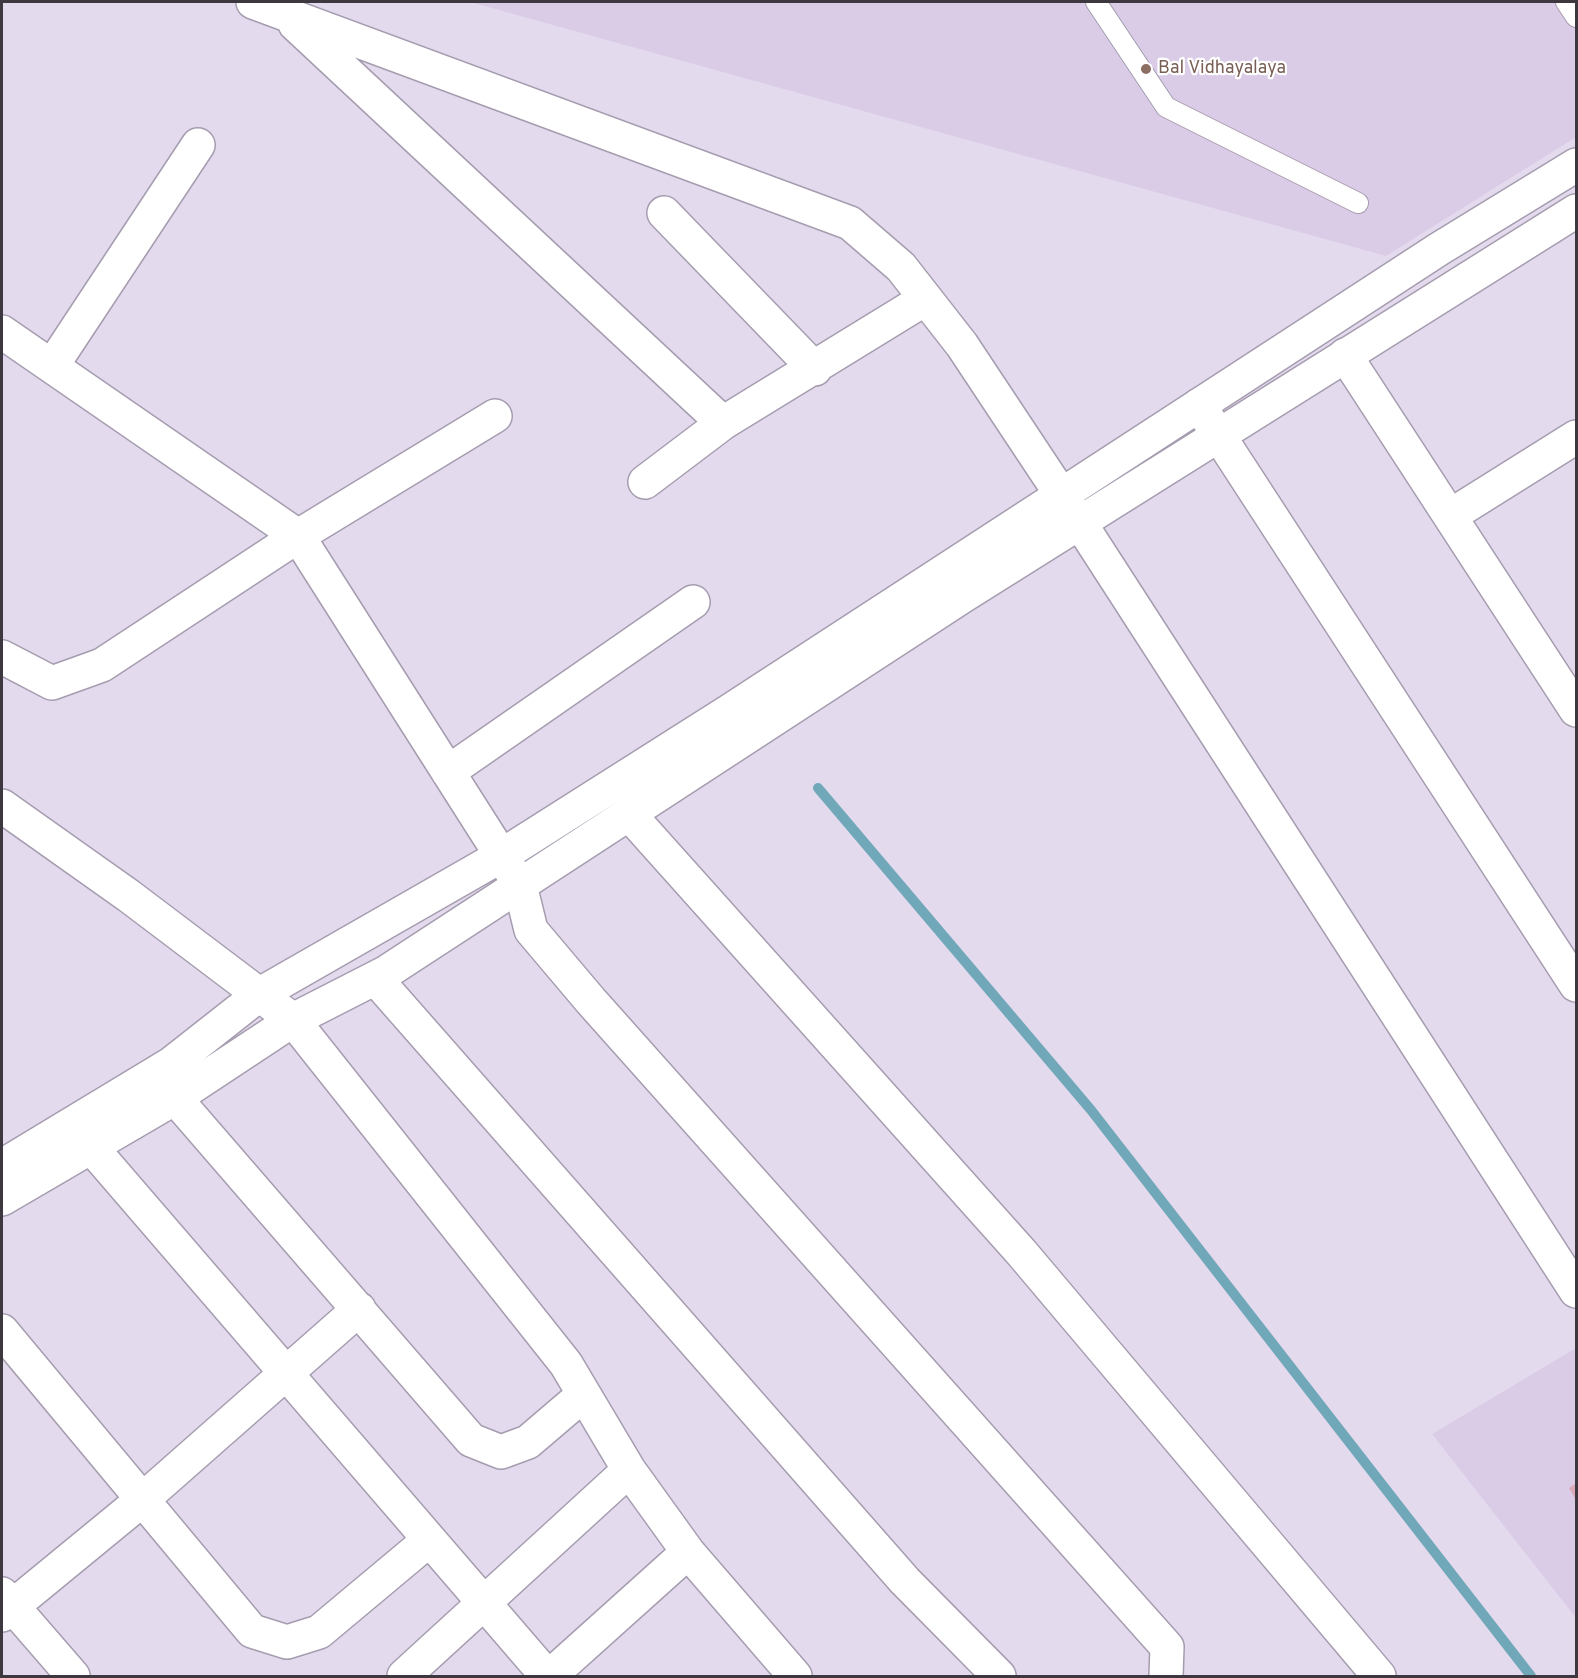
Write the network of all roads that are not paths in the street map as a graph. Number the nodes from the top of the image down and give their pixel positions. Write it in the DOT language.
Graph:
graph roads {
  1 [pos="253,2"];
  2 [pos="1096,2"];
  3 [pos="1566,2"];
  4 [pos="285,14"];
  5 [pos="1576,17"];
  6 [pos="198,145"];
  7 [pos="1576,165"];
  8 [pos="1358,203"];
  9 [pos="1576,211"];
  10 [pos="664,213"];
  11 [pos="925,299"];
  12 [pos="2,332"];
  13 [pos="1345,355"];
  14 [pos="52,366"];
  15 [pos="815,369"];
  16 [pos="1199,405"];
  17 [pos="495,416"];
  18 [pos="723,423"];
  19 [pos="1219,435"];
  20 [pos="1576,437"];
  21 [pos="645,482"];
  22 [pos="1061,495"];
  23 [pos="1450,516"];
  24 [pos="1080,523"];
  25 [pos="298,536"];
  26 [pos="693,602"];
  27 [pos="2,657"];
  28 [pos="1575,703"];
  29 [pos="448,772"];
  30 [pos="2,806"];
  31 [pos="629,814"];
  32 [pos="501,856"];
  33 [pos="520,885"];
  34 [pos="376,979"];
  35 [pos="1576,985"];
  36 [pos="260,994"];
  37 [pos="293,1020"];
  38 [pos="175,1098"];
  39 [pos="82,1117"];
  40 [pos="92,1148"];
  41 [pos="2,1166"];
  42 [pos="2,1198"];
  43 [pos="1576,1291"];
  44 [pos="359,1309"];
  45 [pos="2,1331"];
  46 [pos="286,1373"];
  47 [pos="583,1395"];
  48 [pos="629,1470"];
  49 [pos="142,1500"];
  50 [pos="429,1540"];
  51 [pos="688,1552"];
  52 [pos="485,1604"];
  53 [pos="5,1605"];
  54 [pos="73,1677"];
  55 [pos="404,1677"];
  56 [pos="548,1677"];
  57 [pos="795,1677"];
  58 [pos="999,1677"];
  59 [pos="1166,1677"];
  60 [pos="1378,1677"];
  1 -- 4 [label="street"];
  2 -- 8 [label="lane"];
  3 -- 5 [label="lane"];
  4 -- 11 [label="street"];
  4 -- 18 [label="street"];
  6 -- 14 [label="street"];
  7 -- 16 [label="street"];
  9 -- 13 [label="street"];
  10 -- 15 [label="street"];
  11 -- 15 [label="street"];
  11 -- 22 [label="street"];
  12 -- 14 [label="street"];
  13 -- 19 [label="street"];
  13 -- 23 [label="street"];
  14 -- 25 [label="street"];
  15 -- 18 [label="street"];
  16 -- 19 [label="street"];
  16 -- 22 [label="street"];
  17 -- 25 [label="street"];
  18 -- 21 [label="street"];
  19 -- 24 [label="street"];
  19 -- 35 [label="street"];
  20 -- 23 [label="street"];
  22 -- 24 [label="street"];
  22 -- 32 [label="street"];
  23 -- 28 [label="street"];
  24 -- 31 [label="street"];
  24 -- 43 [label="street"];
  25 -- 27 [label="street"];
  25 -- 29 [label="street"];
  26 -- 29 [label="street"];
  29 -- 32 [label="street"];
  30 -- 36 [label="street"];
  31 -- 33 [label="street"];
  31 -- 60 [label="street"];
  32 -- 33 [label="street"];
  32 -- 36 [label="street"];
  33 -- 34 [label="street"];
  33 -- 59 [label="street"];
  34 -- 37 [label="street"];
  34 -- 58 [label="street"];
  36 -- 37 [label="street"];
  36 -- 39 [label="street"];
  37 -- 38 [label="street"];
  37 -- 47 [label="street"];
  38 -- 40 [label="street"];
  38 -- 44 [label="street"];
  39 -- 40 [label="street"];
  39 -- 41 [label="street"];
  40 -- 42 [label="street"];
  40 -- 46 [label="street"];
  44 -- 46 [label="street"];
  44 -- 47 [label="street"];
  45 -- 49 [label="street"];
  46 -- 49 [label="street"];
  46 -- 50 [label="street"];
  47 -- 48 [label="street"];
  48 -- 51 [label="street"];
  48 -- 52 [label="street"];
  49 -- 50 [label="street"];
  49 -- 53 [label="street"];
  50 -- 52 [label="street"];
  51 -- 56 [label="street"];
  51 -- 57 [label="street"];
  52 -- 55 [label="street"];
  52 -- 56 [label="street"];
  53 -- 54 [label="street"];
}
